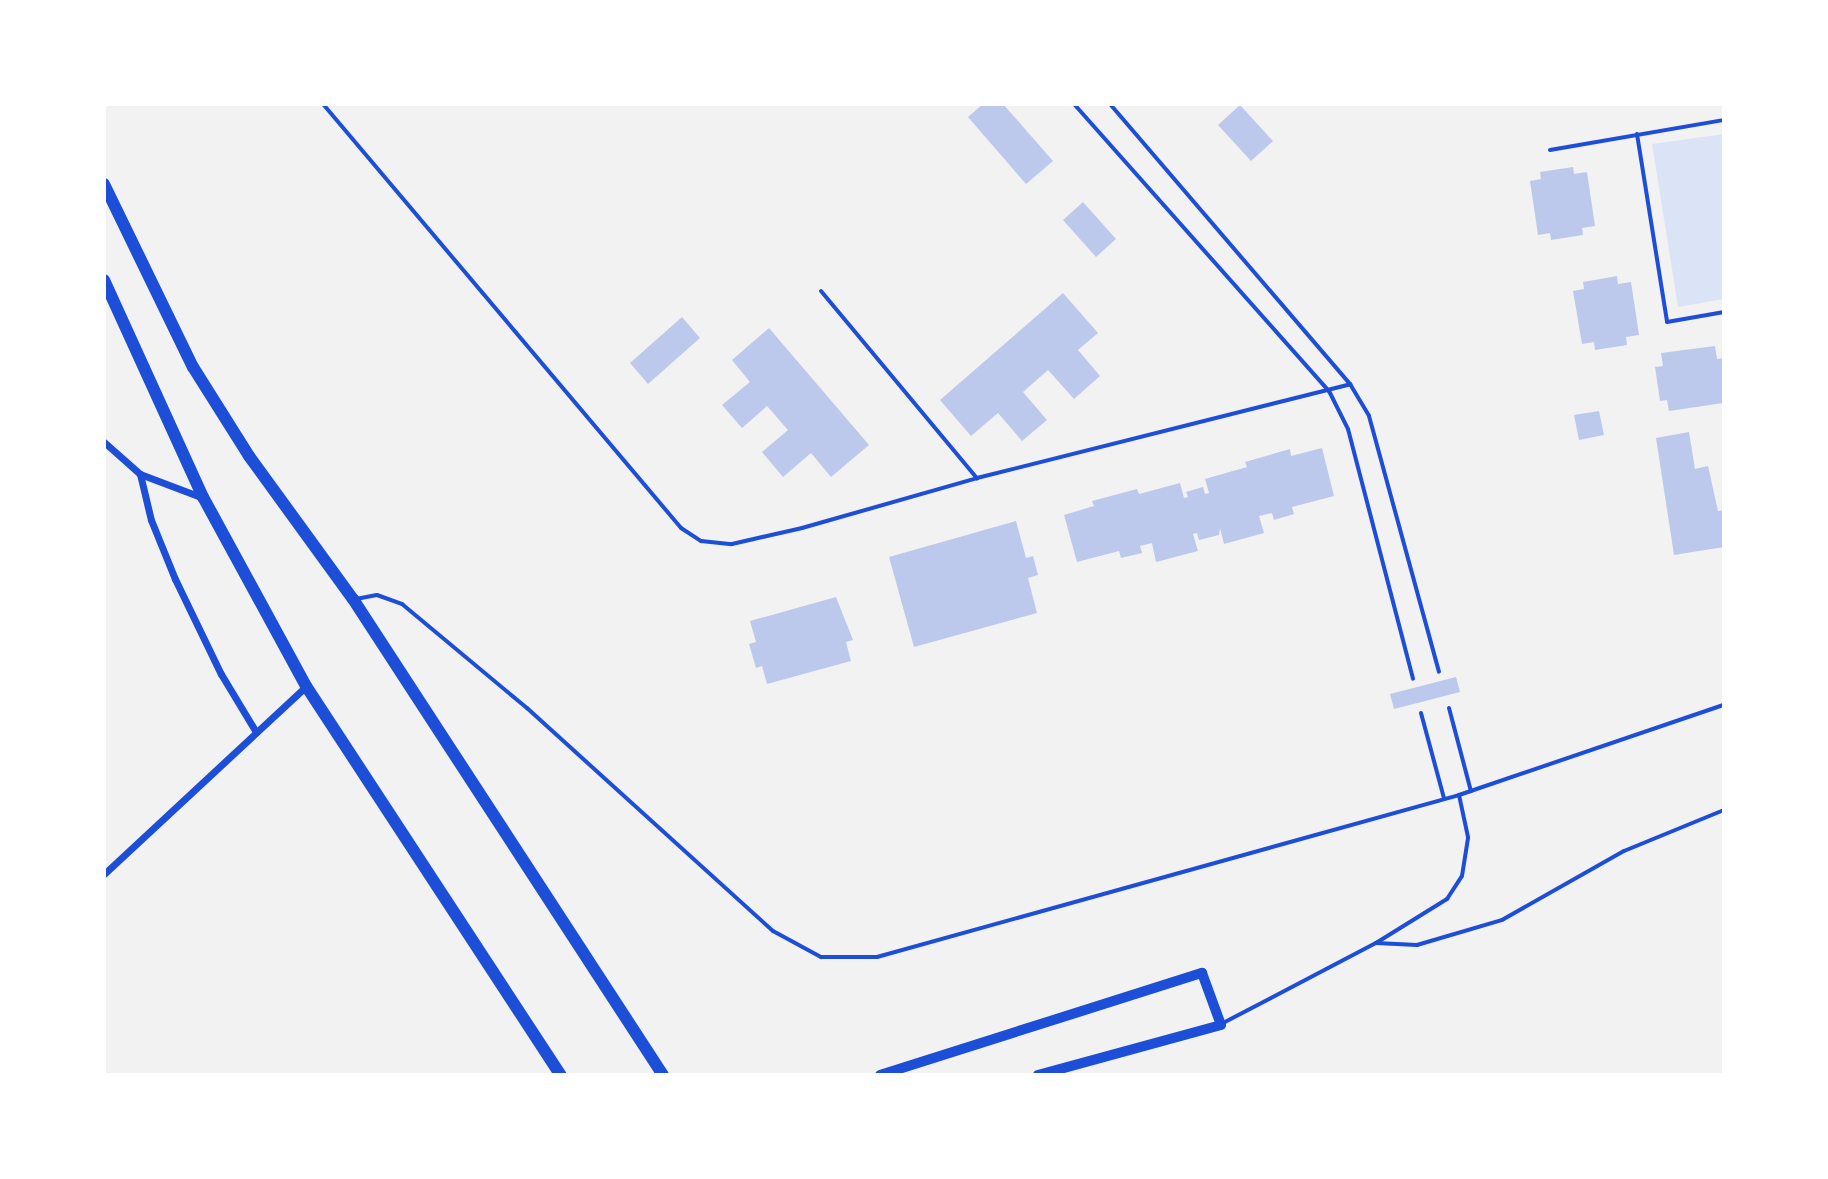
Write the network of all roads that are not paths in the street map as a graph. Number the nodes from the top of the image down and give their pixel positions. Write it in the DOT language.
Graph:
graph roads {
  1 [pos="323,104"];
  2 [pos="1074,104"];
  3 [pos="1110,104"];
  4 [pos="1724,120"];
  5 [pos="1637,134"];
  6 [pos="1550,150"];
  7 [pos="104,184"];
  8 [pos="104,280"];
  9 [pos="821,291"];
  10 [pos="1724,312"];
  11 [pos="1350,384"];
  12 [pos="1329,391"];
  13 [pos="104,442"];
  14 [pos="140,474"];
  15 [pos="977,478"];
  16 [pos="203,497"];
  17 [pos="353,599"];
  18 [pos="1439,672"];
  19 [pos="1413,679"];
  20 [pos="306,686"];
  21 [pos="1724,705"];
  22 [pos="1449,708"];
  23 [pos="1421,713"];
  24 [pos="256,732"];
  25 [pos="1471,791"];
  26 [pos="1459,795"];
  27 [pos="1444,798"];
  28 [pos="1724,810"];
  29 [pos="104,874"];
  30 [pos="1376,943"];
  31 [pos="1221,1025"];
  32 [pos="561,1075"];
  33 [pos="663,1075"];
  34 [pos="880,1075"];
  35 [pos="1038,1075"];
  1 -- 15 [label="lane"];
  2 -- 12 [label="lane"];
  3 -- 11 [label="lane"];
  4 -- 5 [label="lane"];
  5 -- 6 [label="lane"];
  5 -- 10 [label="lane"];
  7 -- 17 [label="highway"];
  8 -- 16 [label="highway"];
  9 -- 15 [label="lane"];
  11 -- 12 [label="lane"];
  11 -- 18 [label="lane"];
  12 -- 15 [label="lane"];
  12 -- 19 [label="lane"];
  13 -- 14 [label="street"];
  14 -- 16 [label="street"];
  14 -- 24 [label="street"];
  16 -- 20 [label="highway"];
  17 -- 27 [label="lane"];
  17 -- 33 [label="highway"];
  20 -- 24 [label="street"];
  20 -- 32 [label="highway"];
  21 -- 25 [label="lane"];
  22 -- 25 [label="lane"];
  23 -- 27 [label="lane"];
  24 -- 29 [label="street"];
  25 -- 26 [label="lane"];
  26 -- 27 [label="lane"];
  26 -- 30 [label="lane"];
  28 -- 30 [label="lane"];
  30 -- 31 [label="lane"];
  31 -- 34 [label="main road"];
  31 -- 35 [label="main road"];
}
